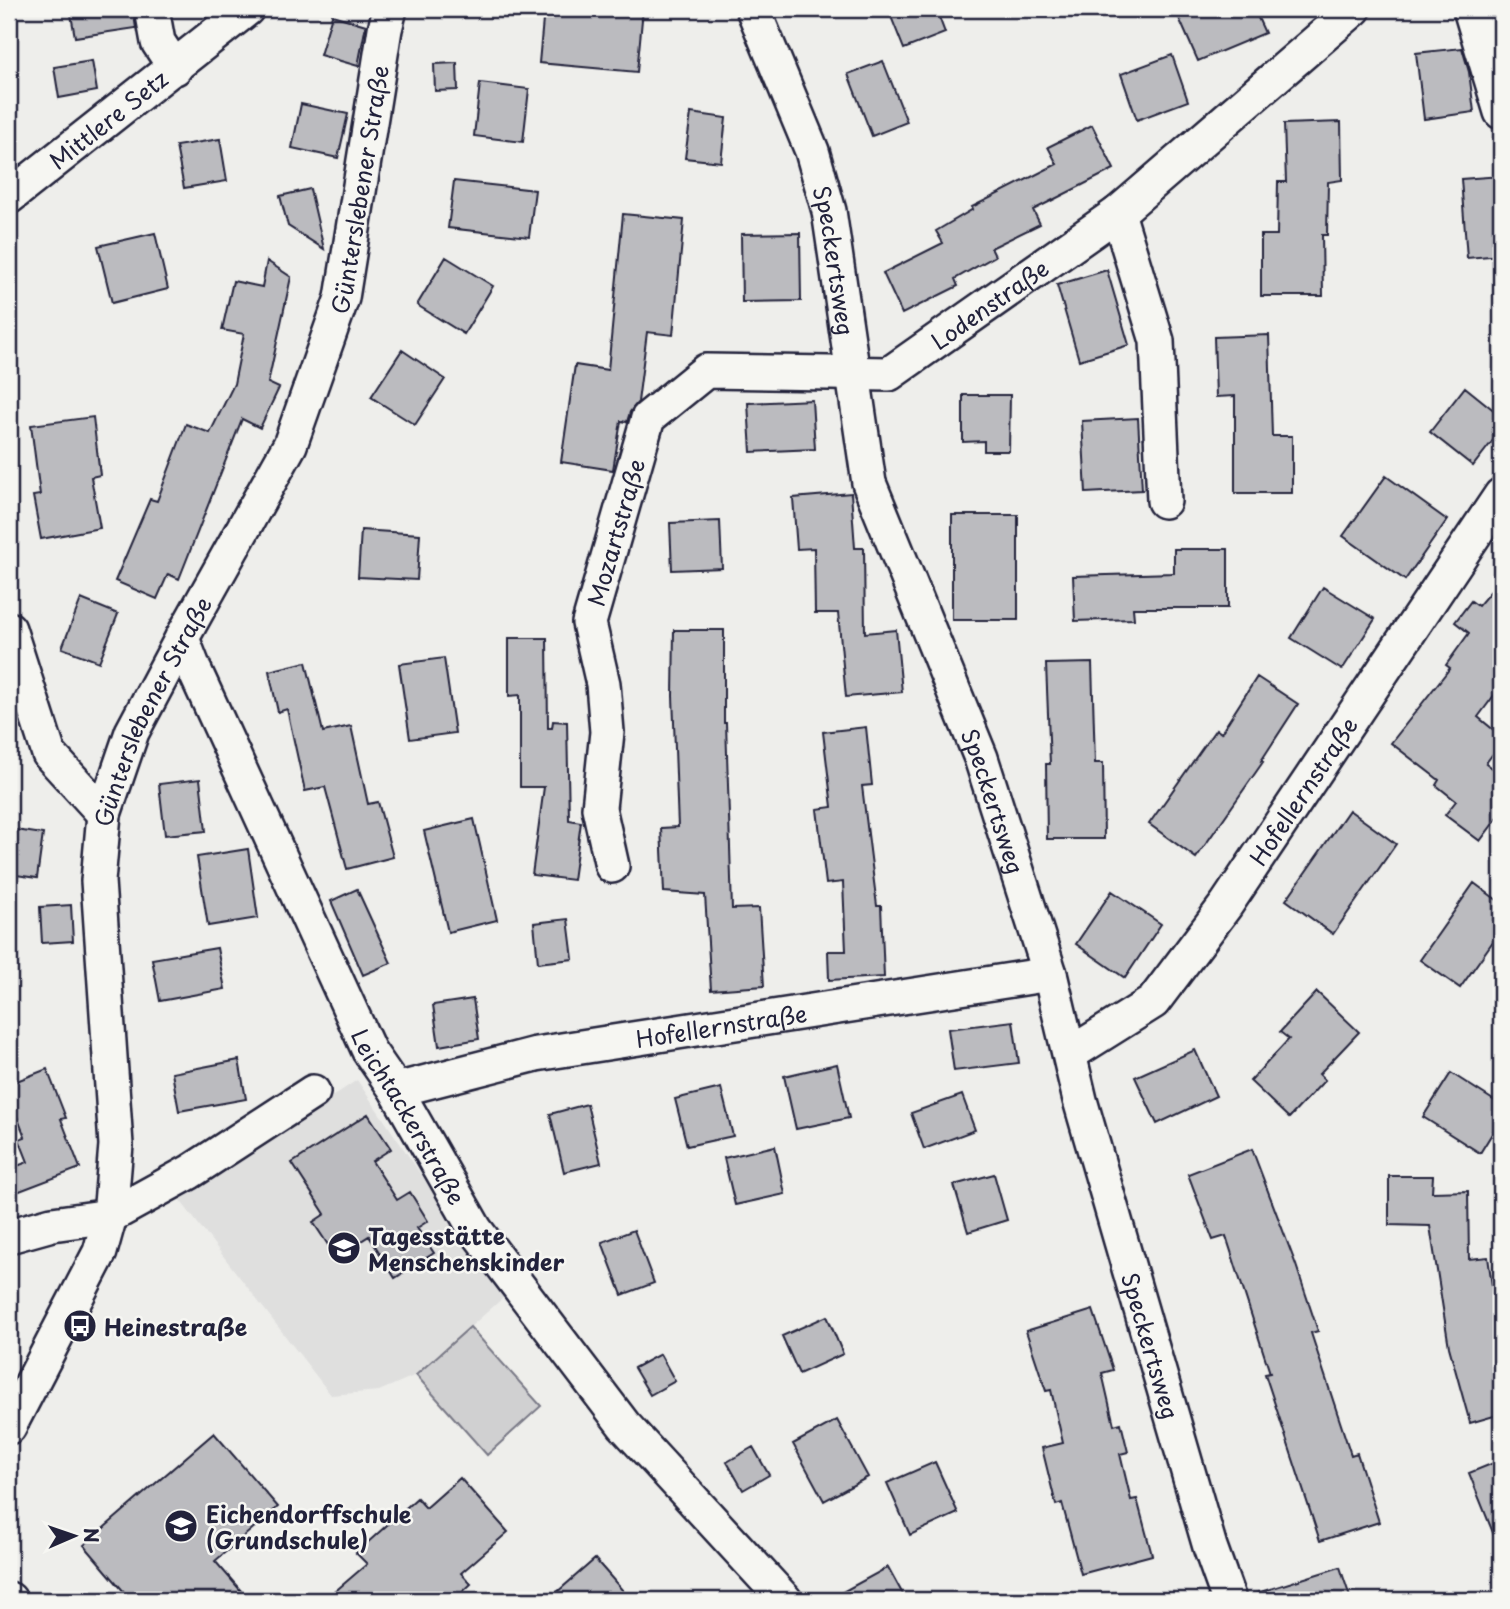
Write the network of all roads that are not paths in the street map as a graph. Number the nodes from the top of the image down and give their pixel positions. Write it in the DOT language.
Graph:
graph roads {
  1 [pos="152,9"];
  2 [pos="247,9"];
  3 [pos="390,9"];
  4 [pos="753,9"];
  5 [pos="1354,9"];
  6 [pos="1470,9"];
  7 [pos="174,68"];
  8 [pos="1501,112"];
  9 [pos="9,197"];
  10 [pos="1118,214"];
  11 [pos="854,374"];
  12 [pos="1501,495"];
  13 [pos="1164,500"];
  14 [pos="9,629"];
  15 [pos="182,638"];
  16 [pos="104,814"];
  17 [pos="612,866"];
  18 [pos="1050,974"];
  19 [pos="1070,1054"];
  20 [pos="396,1090"];
  21 [pos="313,1092"];
  22 [pos="110,1216"];
  23 [pos="9,1236"];
  24 [pos="9,1427"];
  25 [pos="785,1600"];
  26 [pos="1229,1600"];
  1 -- 7 [label="street, Mittlere Setz"];
  2 -- 7 [label="street, Mittlere Setz"];
  3 -- 15 [label="street, Günterslebener Straße"];
  4 -- 11 [label="street, Speckertsweg"];
  5 -- 10 [label="street, Lodenstraße"];
  6 -- 8 [label="street"];
  7 -- 9 [label="street, Mittlere Setz"];
  10 -- 11 [label="street, Lodenstraße"];
  10 -- 13 [label="street"];
  11 -- 17 [label="street, Mozartstraße"];
  11 -- 18 [label="street, Speckertsweg"];
  12 -- 19 [label="street, Hofellernstraße"];
  14 -- 16 [label="street"];
  15 -- 16 [label="street, Günterslebener Straße"];
  15 -- 20 [label="street, Leichtackerstraße"];
  16 -- 22 [label="street, Günterslebener Straße"];
  18 -- 19 [label="street, Speckertsweg"];
  18 -- 20 [label="street, Hofellernstraße"];
  19 -- 26 [label="street, Speckertsweg"];
  20 -- 25 [label="street, Leichtackerstraße"];
  21 -- 22 [label="street"];
  22 -- 23 [label="street"];
  22 -- 24 [label="street, Günterslebener Straße"];
}
